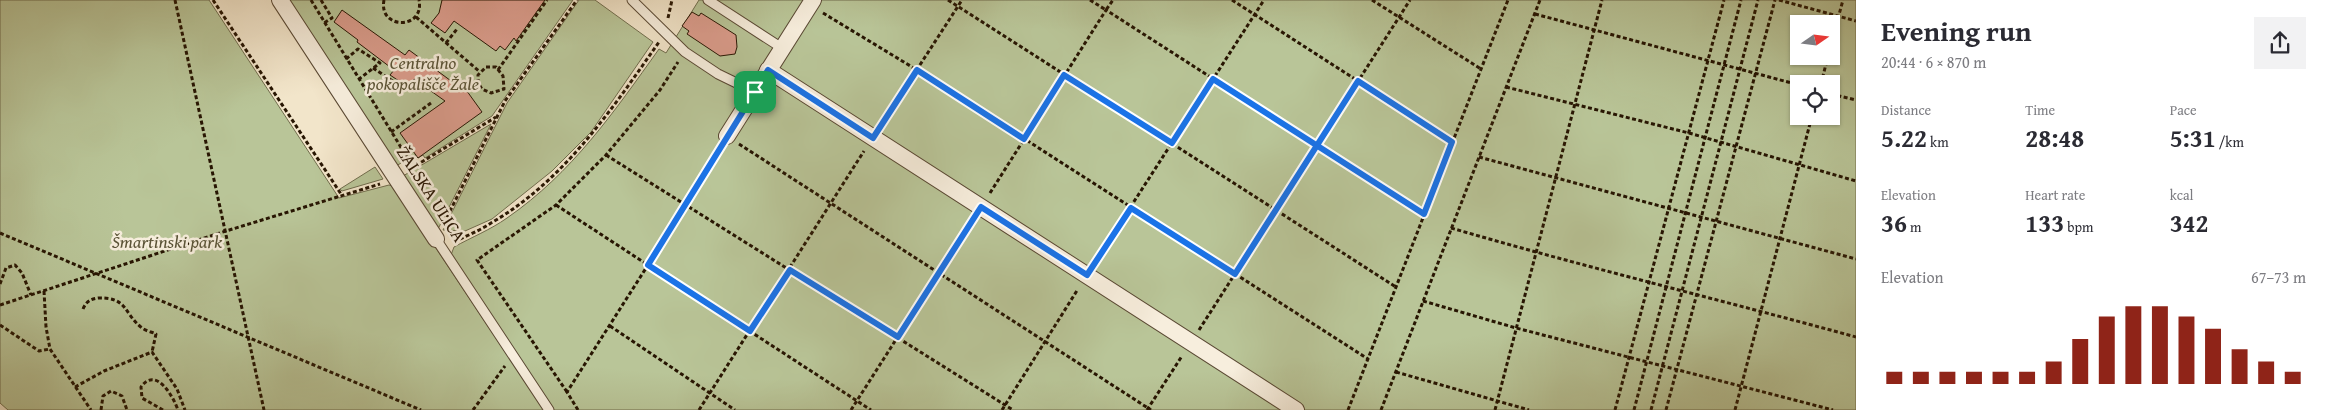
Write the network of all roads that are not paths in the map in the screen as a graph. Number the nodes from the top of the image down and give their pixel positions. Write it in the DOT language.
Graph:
graph roads {
  1 [pos="280,0"];
  2 [pos="632,0"];
  3 [pos="708,0"];
  4 [pos="811,2"];
  5 [pos="782,48"];
  6 [pos="768,70"];
  7 [pos="755,92"];
  8 [pos="727,136"];
  9 [pos="439,243"];
  10 [pos="549,410"];
  11 [pos="1296,410"];
  1 -- 9 [label="street, ŽALSKA ULICA"];
  2 -- 7 [label="lane"];
  3 -- 5 [label="lane"];
  4 -- 5 [label="street"];
  5 -- 6 [label="street"];
  6 -- 7 [label="street"];
  6 -- 11 [label="street"];
  7 -- 8 [label="street"];
  9 -- 10 [label="lane, ŽALSKA ULICA"];
}
